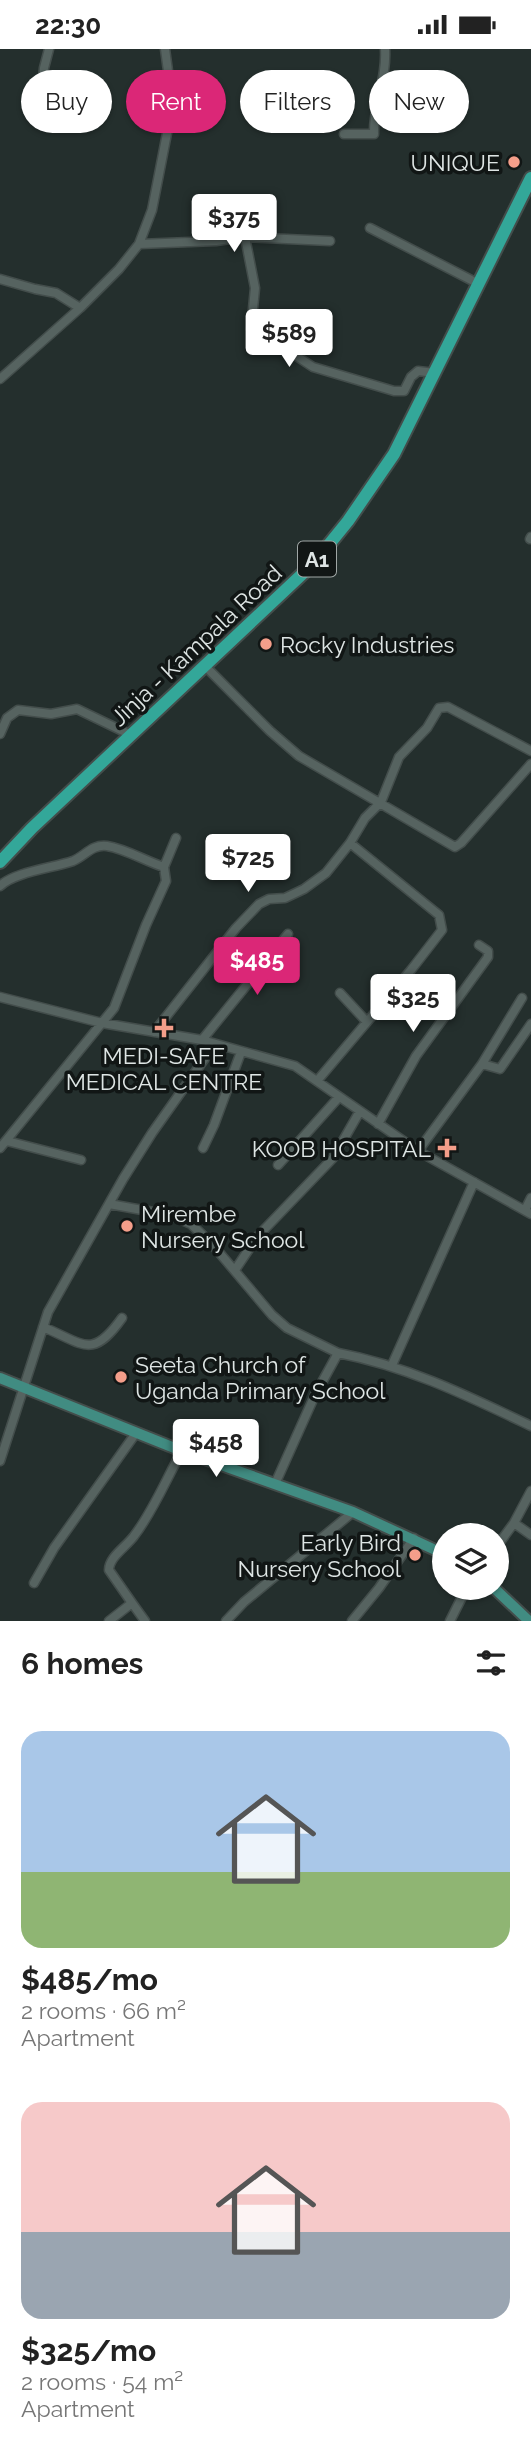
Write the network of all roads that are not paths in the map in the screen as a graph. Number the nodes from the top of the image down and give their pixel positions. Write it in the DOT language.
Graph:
graph roads {
  1 [pos="49,49"];
  2 [pos="165,49"];
  3 [pos="385,49"];
  4 [pos="44,70"];
  5 [pos="344,134"];
  6 [pos="531,179"];
  7 [pos="370,228"];
  8 [pos="245,237"];
  9 [pos="330,241"];
  10 [pos="139,244"];
  11 [pos="0,279"];
  12 [pos="479,284"];
  13 [pos="80,307"];
  14 [pos="435,373"];
  15 [pos="0,379"];
  16 [pos="205,666"];
  17 [pos="0,734"];
  18 [pos="131,735"];
  19 [pos="531,751"];
  20 [pos="531,764"];
  21 [pos="381,802"];
  22 [pos="176,838"];
  23 [pos="350,843"];
  24 [pos="0,862"];
  25 [pos="164,867"];
  26 [pos="0,886"];
  27 [pos="288,934"];
  28 [pos="479,945"];
  29 [pos="340,993"];
  30 [pos="0,997"];
  31 [pos="522,998"];
  32 [pos="367,1022"];
  33 [pos="102,1023"];
  34 [pos="531,1024"];
  35 [pos="154,1031"];
  36 [pos="202,1040"];
  37 [pos="215,1044"];
  38 [pos="241,1052"];
  39 [pos="482,1064"];
  40 [pos="317,1081"];
  41 [pos="339,1097"];
  42 [pos="360,1111"];
  43 [pos="379,1124"];
  44 [pos="7,1141"];
  45 [pos="0,1148"];
  46 [pos="202,1148"];
  47 [pos="418,1151"];
  48 [pos="81,1160"];
  49 [pos="278,1165"];
  50 [pos="474,1182"];
  51 [pos="531,1198"];
  52 [pos="108,1204"];
  53 [pos="528,1212"];
  54 [pos="235,1270"];
  55 [pos="122,1318"];
  56 [pos="43,1327"];
  57 [pos="338,1353"];
  58 [pos="392,1365"];
  59 [pos="0,1378"];
  60 [pos="23,1388"];
  61 [pos="531,1426"];
  62 [pos="136,1433"];
  63 [pos="183,1451"];
  64 [pos="0,1461"];
  65 [pos="275,1484"];
  66 [pos="531,1491"];
  67 [pos="353,1512"];
  68 [pos="514,1523"];
  69 [pos="509,1530"];
  70 [pos="531,1535"];
  71 [pos="414,1538"];
  72 [pos="432,1548"];
  73 [pos="34,1583"];
  74 [pos="460,1600"];
  75 [pos="507,1600"];
  76 [pos="132,1603"];
  77 [pos="109,1621"];
  78 [pos="145,1621"];
  79 [pos="226,1621"];
  80 [pos="352,1621"];
  81 [pos="450,1621"];
  82 [pos="529,1621"];
  1 -- 4 [label="street"];
  2 -- 10 [label="street"];
  3 -- 5 [label="street"];
  6 -- 12 [label="highway, Jinja - Kampala Road / A1"];
  7 -- 12 [label="street"];
  8 -- 9 [label="street"];
  8 -- 10 [label="street"];
  8 -- 14 [label="street"];
  10 -- 13 [label="street"];
  11 -- 13 [label="street"];
  12 -- 14 [label="highway, Jinja - Kampala Road / A1"];
  13 -- 15 [label="street"];
  14 -- 16 [label="highway, Jinja - Kampala Road / A1"];
  16 -- 18 [label="highway, Jinja - Kampala Road / A1"];
  16 -- 21 [label="street"];
  17 -- 18 [label="street"];
  18 -- 24 [label="highway, Jinja - Kampala Road / A1"];
  19 -- 21 [label="street"];
  20 -- 21 [label="street"];
  21 -- 23 [label="street"];
  22 -- 25 [label="street"];
  23 -- 32 [label="street"];
  23 -- 35 [label="street"];
  25 -- 26 [label="street"];
  25 -- 33 [label="street"];
  27 -- 36 [label="street"];
  28 -- 43 [label="street"];
  29 -- 32 [label="street"];
  30 -- 33 [label="street"];
  31 -- 39 [label="street"];
  32 -- 40 [label="street"];
  33 -- 35 [label="street"];
  33 -- 44 [label="street"];
  34 -- 39 [label="street"];
  35 -- 36 [label="street"];
  36 -- 37 [label="street"];
  37 -- 38 [label="street"];
  37 -- 52 [label="street"];
  38 -- 40 [label="street"];
  38 -- 46 [label="street"];
  39 -- 47 [label="street"];
  40 -- 41 [label="street"];
  41 -- 42 [label="street"];
  41 -- 49 [label="street"];
  42 -- 43 [label="street"];
  42 -- 54 [label="street"];
  43 -- 47 [label="street"];
  44 -- 45 [label="street"];
  44 -- 48 [label="street"];
  47 -- 50 [label="street"];
  50 -- 53 [label="street"];
  50 -- 58 [label="street"];
  51 -- 53 [label="street"];
  52 -- 54 [label="street"];
  52 -- 56 [label="street"];
  54 -- 57 [label="street"];
  55 -- 56 [label="street"];
  56 -- 60 [label="street"];
  57 -- 58 [label="street"];
  57 -- 65 [label="street"];
  58 -- 61 [label="street"];
  59 -- 60 [label="main road"];
  60 -- 62 [label="main road"];
  60 -- 64 [label="street"];
  62 -- 63 [label="main road"];
  62 -- 73 [label="street"];
  63 -- 65 [label="main road"];
  63 -- 76 [label="street"];
  65 -- 67 [label="main road"];
  66 -- 68 [label="street"];
  67 -- 71 [label="main road"];
  67 -- 79 [label="street"];
  68 -- 69 [label="street"];
  68 -- 70 [label="street"];
  71 -- 72 [label="main road"];
  71 -- 80 [label="street"];
  74 -- 81 [label="street"];
  75 -- 82 [label="main road"];
  76 -- 77 [label="street"];
  76 -- 78 [label="street"];
}
